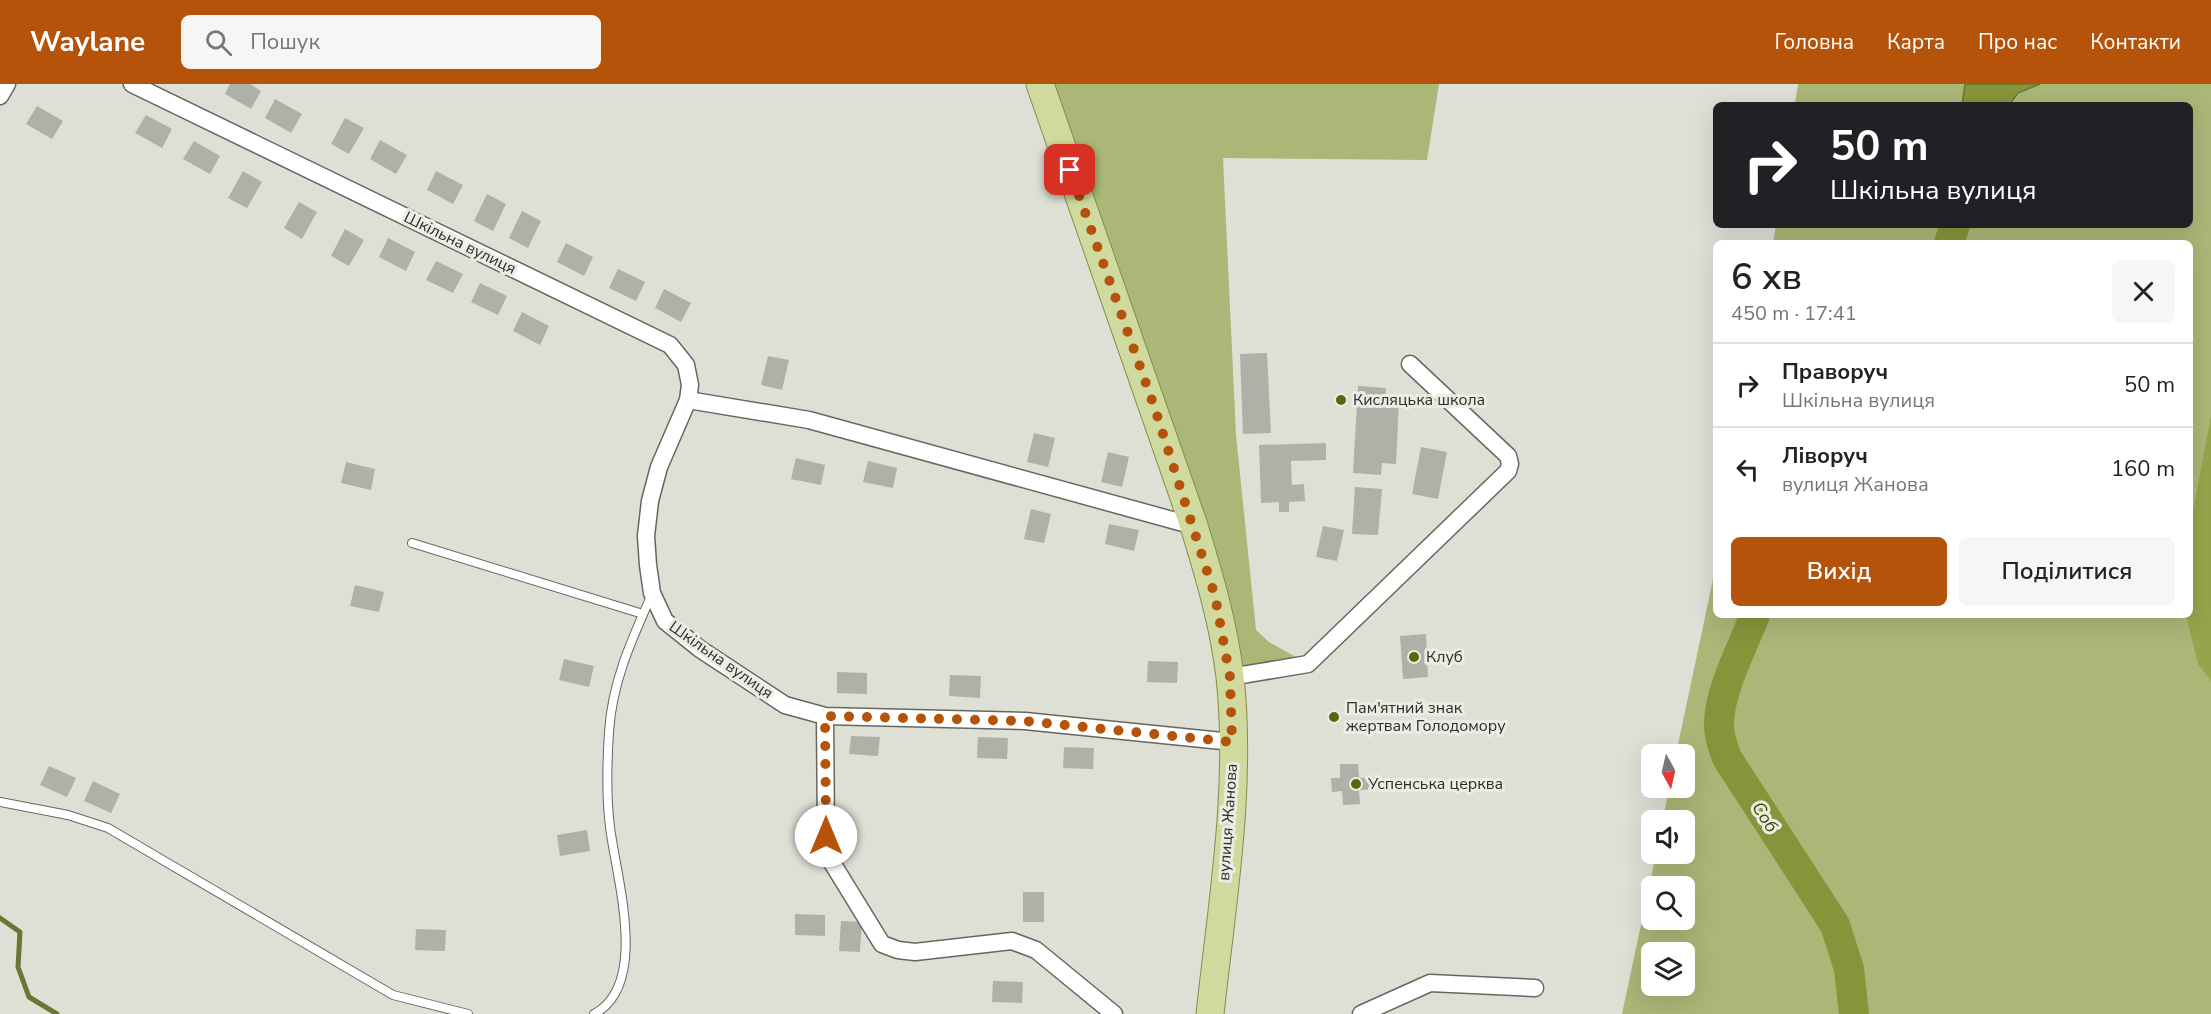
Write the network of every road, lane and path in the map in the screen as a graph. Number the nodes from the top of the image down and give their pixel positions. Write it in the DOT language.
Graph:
graph roads {
  1 [pos="8,84"];
  2 [pos="132,84"];
  3 [pos="1040,84"];
  4 [pos="0,96"];
  5 [pos="1410,364"];
  6 [pos="688,400"];
  7 [pos="1194,525"];
  8 [pos="412,543"];
  9 [pos="652,593"];
  10 [pos="643,614"];
  11 [pos="1230,677"];
  12 [pos="825,716"];
  13 [pos="1232,742"];
  14 [pos="0,802"];
  15 [pos="1535,988"];
  16 [pos="468,1014"];
  17 [pos="594,1014"];
  18 [pos="1114,1014"];
  19 [pos="1210,1014"];
  20 [pos="1361,1014"];
  1 -- 4 [label="street"];
  2 -- 6 [label="street, Шкільна вулиця"];
  3 -- 7 [label="main road, вулиця Жанова"];
  5 -- 11 [label="street"];
  6 -- 7 [label="street"];
  6 -- 9 [label="street, Шкільна вулиця"];
  7 -- 11 [label="main road, вулиця Жанова"];
  8 -- 10 [label="lane"];
  9 -- 10 [label="lane"];
  9 -- 12 [label="street, Шкільна вулиця"];
  10 -- 17 [label="lane"];
  11 -- 13 [label="main road, вулиця Жанова"];
  12 -- 13 [label="street, Шкільна вулиця"];
  12 -- 18 [label="street"];
  13 -- 19 [label="main road, вулиця Жанова"];
  14 -- 16 [label="lane"];
  15 -- 20 [label="street"];
}
